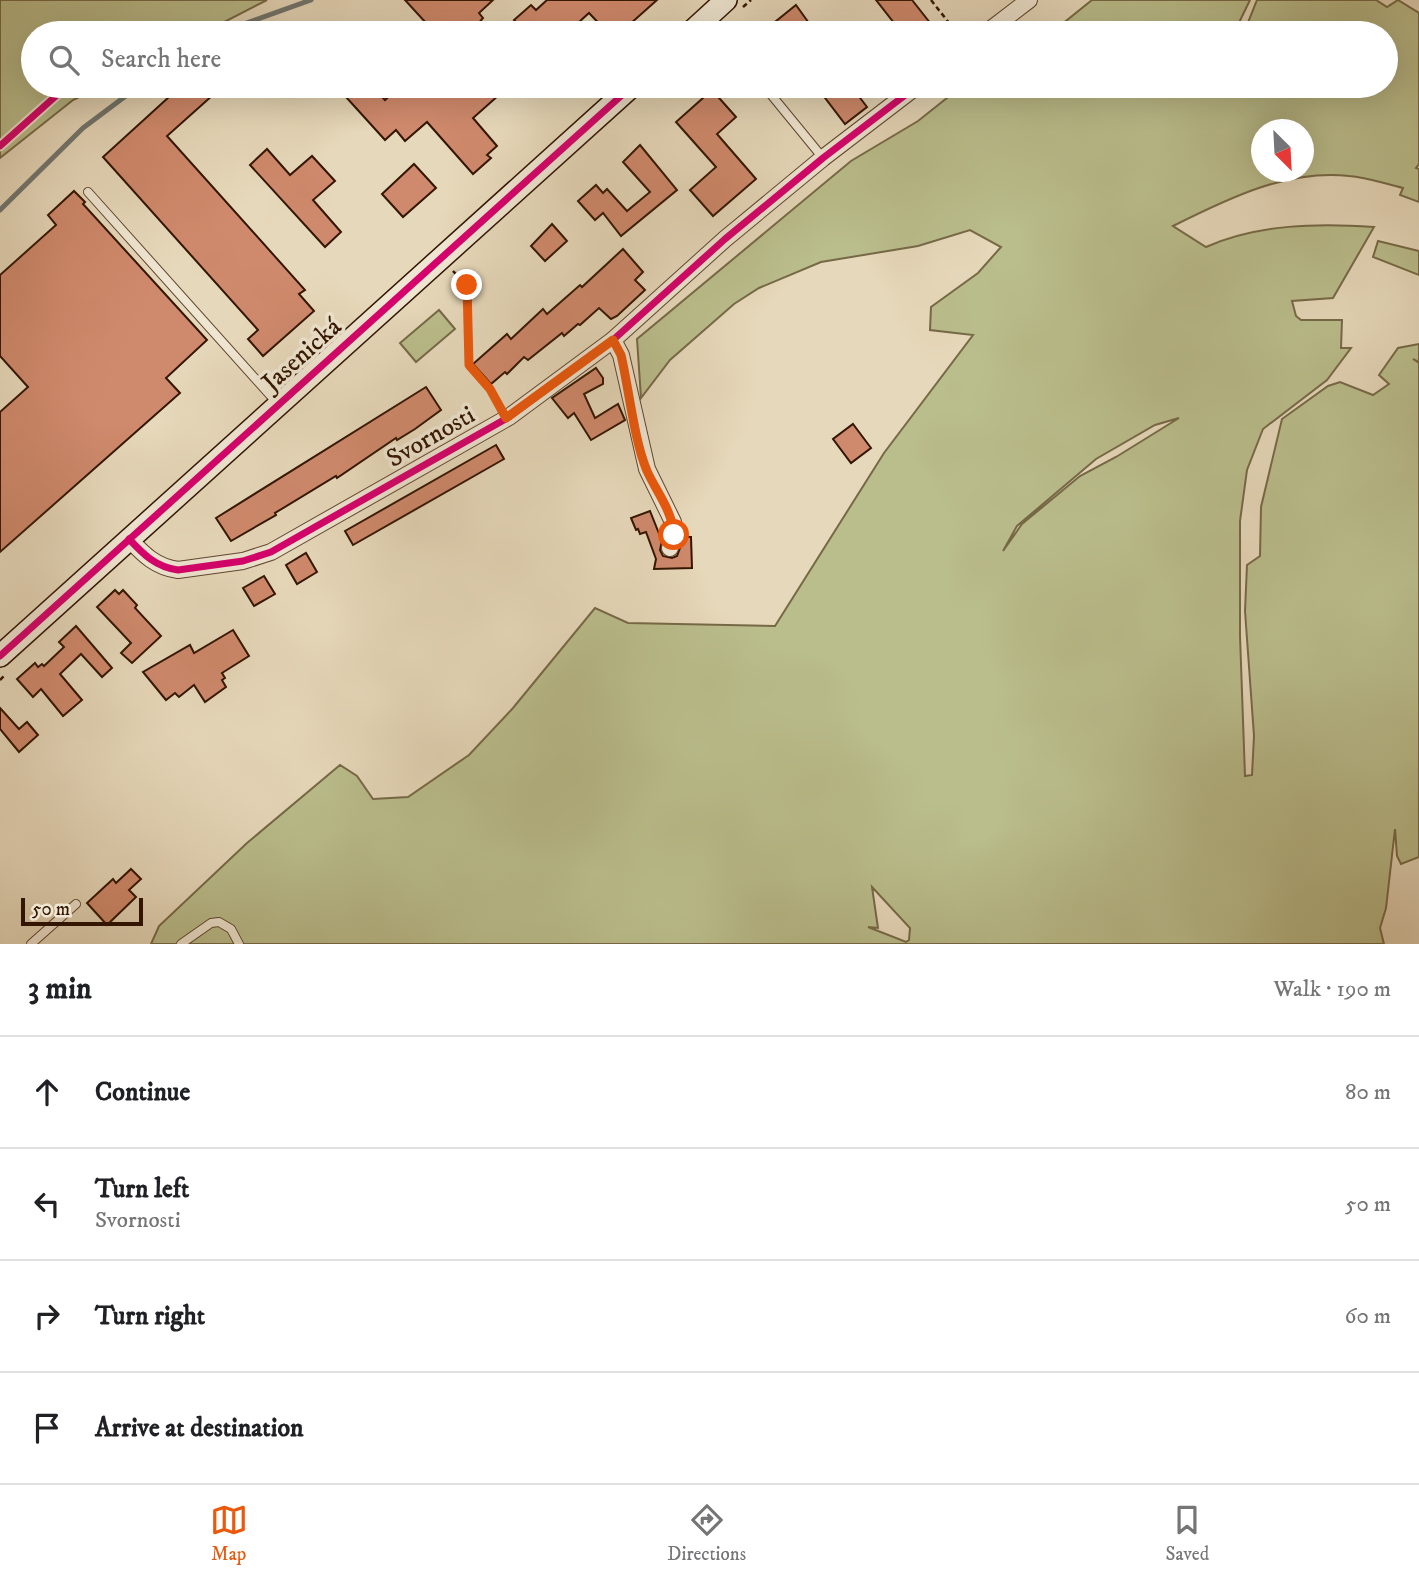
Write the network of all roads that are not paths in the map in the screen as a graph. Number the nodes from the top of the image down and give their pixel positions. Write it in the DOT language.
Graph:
graph roads {
  1 [pos="726,0"];
  2 [pos="1029,0"];
  3 [pos="716,21"];
  4 [pos="1002,21"];
  5 [pos="619,98"];
  6 [pos="774,98"];
  7 [pos="901,98"];
  8 [pos="822,158"];
  9 [pos="88,192"];
  10 [pos="613,340"];
  11 [pos="278,404"];
  12 [pos="129,539"];
  13 [pos="670,548"];
  14 [pos="0,656"];
  15 [pos="76,904"];
  16 [pos="31,944"];
  17 [pos="181,944"];
  18 [pos="239,944"];
  1 -- 3 [label="street"];
  2 -- 4 [label="street"];
  5 -- 11 [label="street, Jasenická"];
  6 -- 8 [label="lane"];
  7 -- 8 [label="street, Svornosti"];
  8 -- 10 [label="street, Svornosti"];
  9 -- 11 [label="lane"];
  10 -- 12 [label="street, Svornosti"];
  10 -- 13 [label="street"];
  11 -- 12 [label="street, Jasenická"];
  12 -- 14 [label="street, Jasenická"];
  15 -- 16 [label="lane"];
  17 -- 18 [label="lane"];
}
